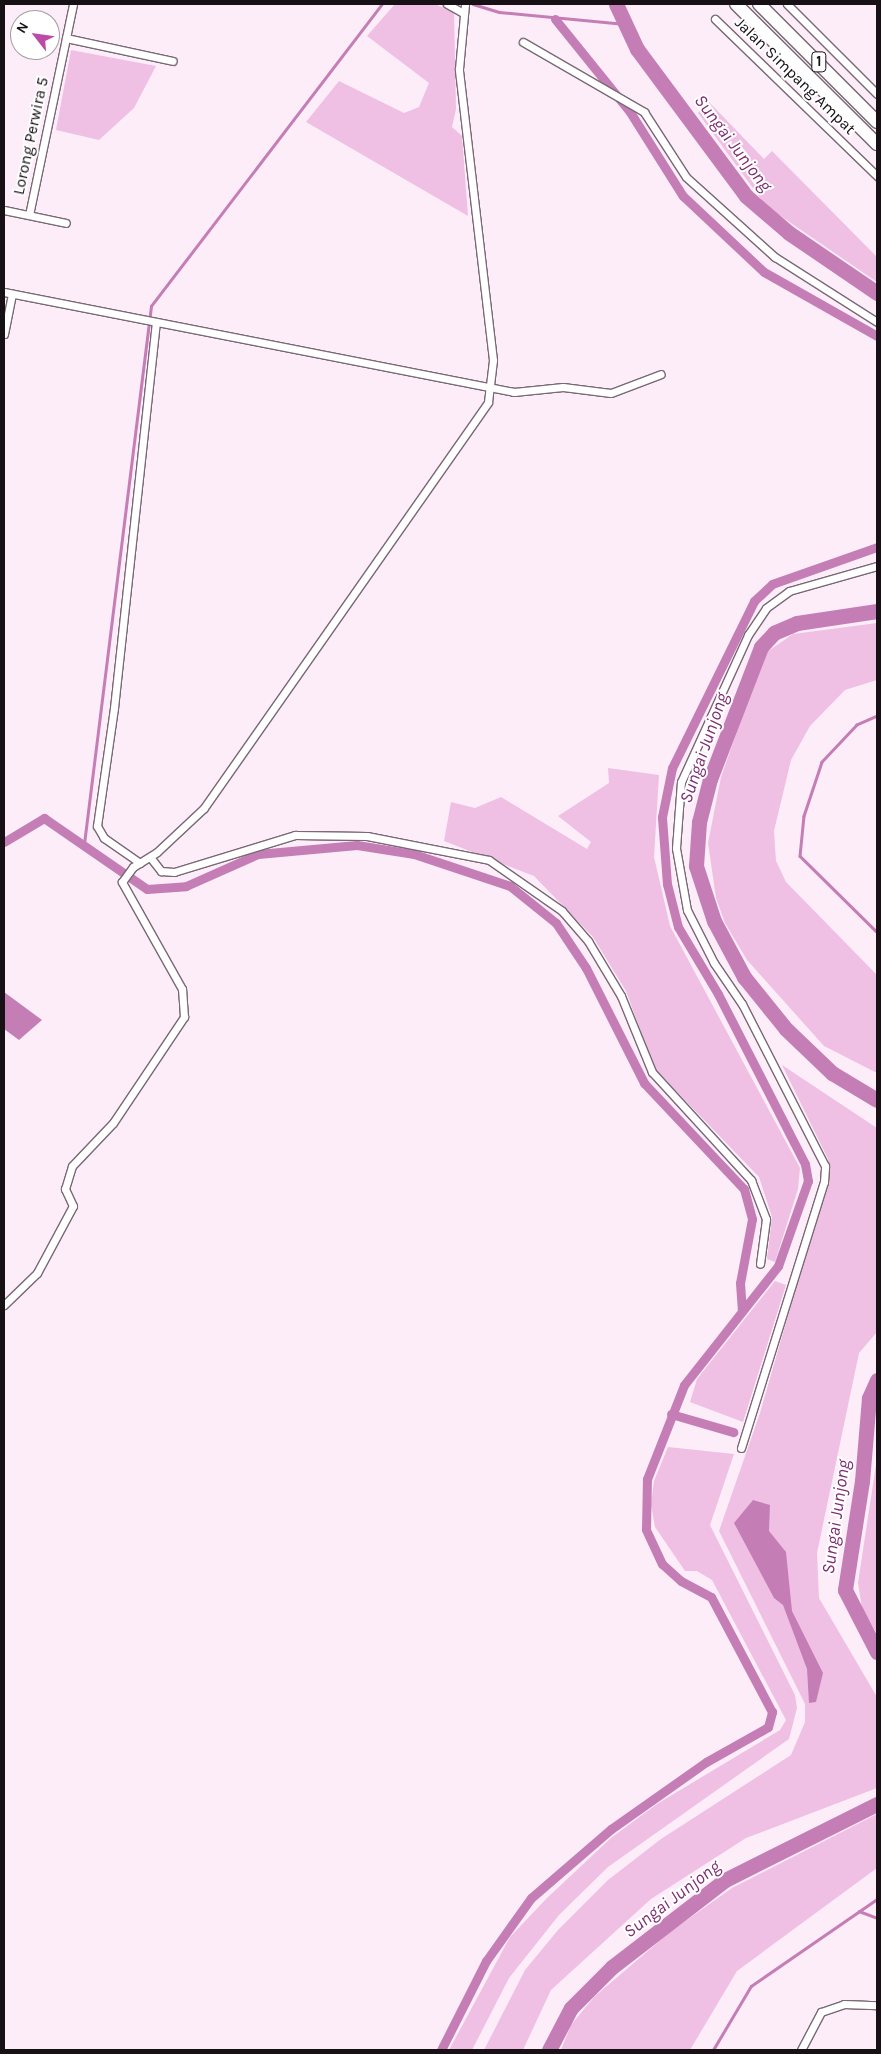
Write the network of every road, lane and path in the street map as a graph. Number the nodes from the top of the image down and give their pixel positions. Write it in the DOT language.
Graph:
graph roads {
  1 [pos="73,4"];
  2 [pos="447,4"];
  3 [pos="465,4"];
  4 [pos="736,4"];
  5 [pos="759,4"];
  6 [pos="787,4"];
  7 [pos="463,13"];
  8 [pos="715,19"];
  9 [pos="66,38"];
  10 [pos="523,42"];
  11 [pos="173,61"];
  12 [pos="877,94"];
  13 [pos="877,122"];
  14 [pos="877,144"];
  15 [pos="877,176"];
  16 [pos="4,210"];
  17 [pos="29,216"];
  18 [pos="66,223"];
  19 [pos="4,292"];
  20 [pos="12,294"];
  21 [pos="155,322"];
  22 [pos="877,322"];
  23 [pos="4,334"];
  24 [pos="661,374"];
  25 [pos="492,388"];
  26 [pos="877,566"];
  27 [pos="150,857"];
  28 [pos="136,865"];
  29 [pos="760,1264"];
  30 [pos="4,1304"];
  31 [pos="741,1448"];
  32 [pos="877,2005"];
  33 [pos="801,2050"];
  1 -- 9 [label="street, Lorong Perwira 5"];
  2 -- 7 [label="street"];
  3 -- 7 [label="street"];
  4 -- 14 [label="highway, 1"];
  5 -- 13 [label="highway, 1"];
  6 -- 12 [label="street"];
  7 -- 25 [label="street"];
  8 -- 15 [label="street, Jalan Simpang Ampat"];
  9 -- 11 [label="street"];
  9 -- 17 [label="street, Lorong Perwira 5"];
  10 -- 22 [label="street"];
  16 -- 17 [label="street"];
  17 -- 18 [label="street"];
  19 -- 20 [label="street"];
  20 -- 21 [label="street"];
  20 -- 23 [label="street"];
  21 -- 25 [label="street"];
  21 -- 28 [label="street"];
  24 -- 25 [label="street"];
  25 -- 27 [label="street"];
  26 -- 31 [label="street"];
  27 -- 28 [label="street"];
  27 -- 29 [label="street"];
  28 -- 30 [label="street"];
  32 -- 33 [label="street"];
}
